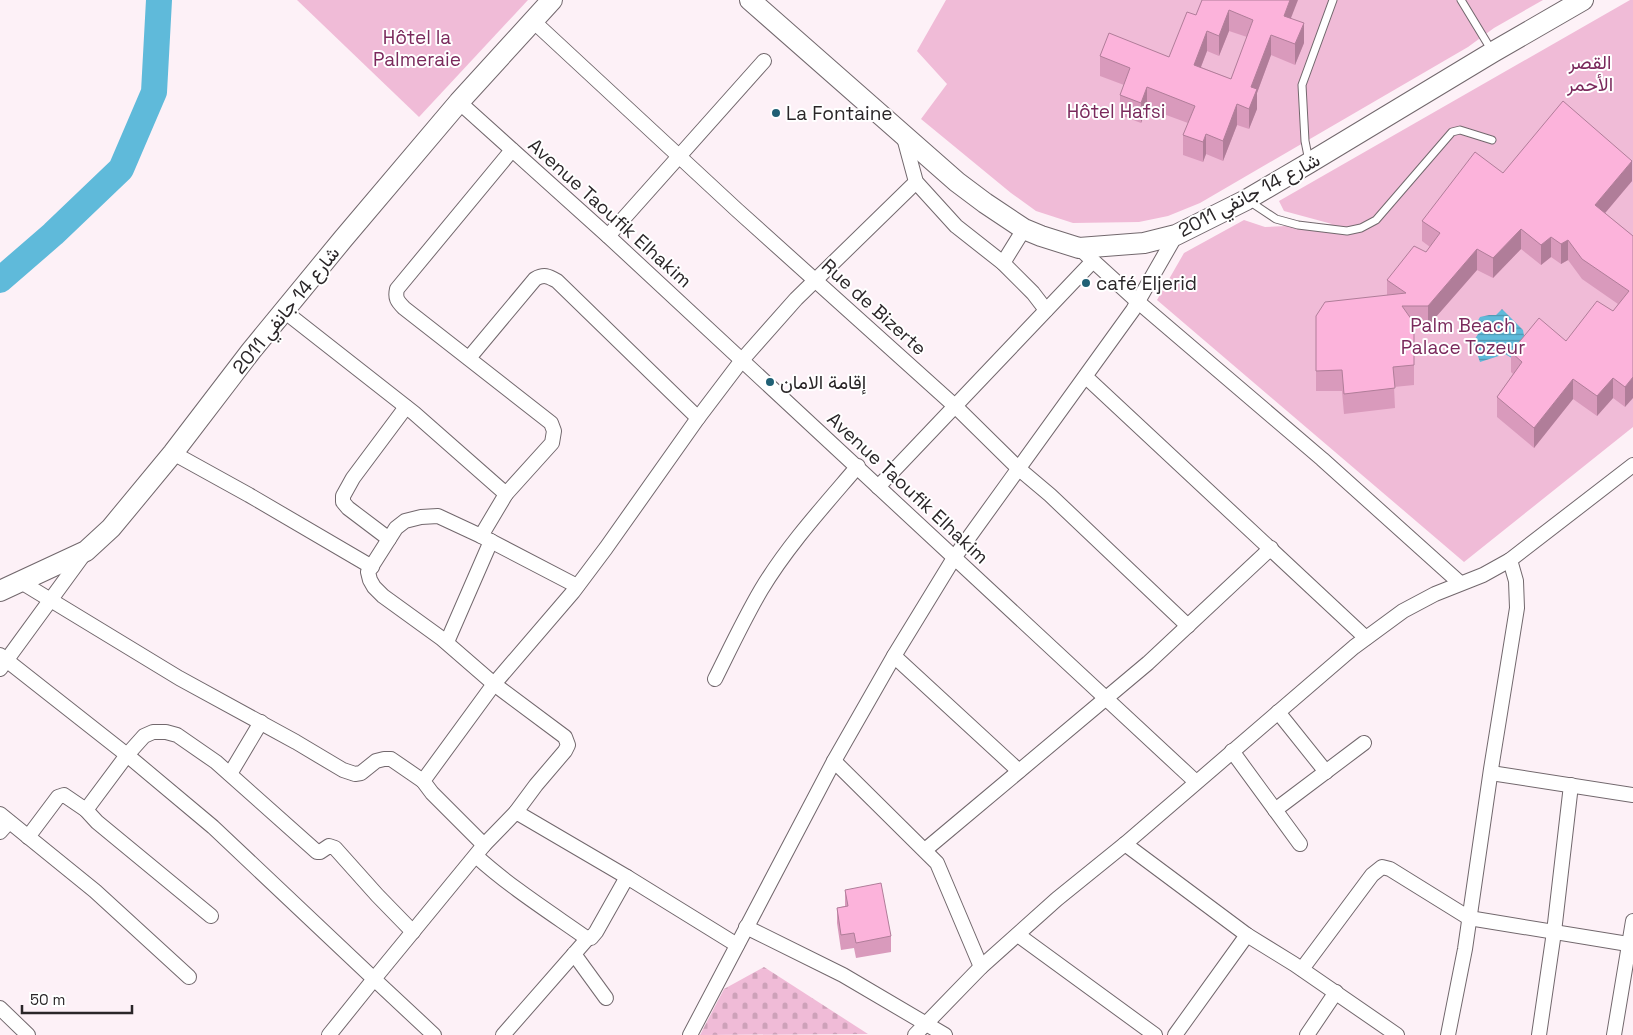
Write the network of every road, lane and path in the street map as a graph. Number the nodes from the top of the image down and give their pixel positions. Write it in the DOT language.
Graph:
graph roads {
  1 [pos="552,0"];
  2 [pos="750,0"];
  3 [pos="1333,0"];
  4 [pos="1461,0"];
  5 [pos="1583,0"];
  6 [pos="532,20"];
  7 [pos="1493,52"];
  8 [pos="764,61"];
  9 [pos="459,102"];
  10 [pos="903,134"];
  11 [pos="1492,140"];
  12 [pos="512,150"];
  13 [pos="678,155"];
  14 [pos="1309,163"];
  15 [pos="916,182"];
  16 [pos="1246,200"];
  17 [pos="1024,228"];
  18 [pos="608,236"];
  19 [pos="1176,236"];
  20 [pos="1086,254"];
  21 [pos="1003,263"];
  22 [pos="816,280"];
  23 [pos="1137,301"];
  24 [pos="1046,310"];
  25 [pos="284,311"];
  26 [pos="469,358"];
  27 [pos="742,360"];
  28 [pos="1086,376"];
  29 [pos="406,407"];
  30 [pos="956,407"];
  31 [pos="698,418"];
  32 [pos="173,453"];
  33 [pos="1633,464"];
  34 [pos="858,466"];
  35 [pos="1018,468"];
  36 [pos="878,487"];
  37 [pos="506,494"];
  38 [pos="389,539"];
  39 [pos="486,539"];
  40 [pos="1271,548"];
  41 [pos="86,551"];
  42 [pos="954,558"];
  43 [pos="1510,560"];
  44 [pos="372,567"];
  45 [pos="21,582"];
  46 [pos="1460,583"];
  47 [pos="577,586"];
  48 [pos="0,592"];
  49 [pos="50,600"];
  50 [pos="1188,626"];
  51 [pos="1366,638"];
  52 [pos="446,642"];
  53 [pos="894,656"];
  54 [pos="2,661"];
  55 [pos="715,679"];
  56 [pos="494,684"];
  57 [pos="1105,699"];
  58 [pos="1278,712"];
  59 [pos="261,722"];
  60 [pos="1364,742"];
  61 [pos="1232,751"];
  62 [pos="127,755"];
  63 [pos="834,761"];
  64 [pos="1019,771"];
  65 [pos="1326,772"];
  66 [pos="1491,773"];
  67 [pos="230,774"];
  68 [pos="422,781"];
  69 [pos="1196,782"];
  70 [pos="1571,785"];
  71 [pos="1633,795"];
  72 [pos="86,810"];
  73 [pos="1275,810"];
  74 [pos="516,812"];
  75 [pos="3,823"];
  76 [pos="28,837"];
  77 [pos="1125,844"];
  78 [pos="1300,844"];
  79 [pos="480,850"];
  80 [pos="925,850"];
  81 [pos="627,877"];
  82 [pos="211,916"];
  83 [pos="1469,918"];
  84 [pos="1633,921"];
  85 [pos="746,927"];
  86 [pos="413,932"];
  87 [pos="1554,932"];
  88 [pos="1018,934"];
  89 [pos="1247,935"];
  90 [pos="588,938"];
  91 [pos="1628,944"];
  92 [pos="737,945"];
  93 [pos="574,954"];
  94 [pos="981,967"];
  95 [pos="1302,969"];
  96 [pos="189,977"];
  97 [pos="374,979"];
  98 [pos="1336,992"];
  99 [pos="606,998"];
  100 [pos="0,1008"];
  101 [pos="927,1023"];
  102 [pos="28,1035"];
  103 [pos="329,1035"];
  104 [pos="434,1035"];
  105 [pos="503,1035"];
  106 [pos="690,1035"];
  107 [pos="915,1035"];
  108 [pos="945,1035"];
  109 [pos="1155,1035"];
  110 [pos="1175,1035"];
  111 [pos="1307,1035"];
  112 [pos="1397,1035"];
  113 [pos="1448,1035"];
  114 [pos="1538,1035"];
  115 [pos="1614,1035"];
  1 -- 6 [label="main road, شارع 14 جانفي 2011"];
  2 -- 10 [label="main road, شارع 14 جانفي 2011"];
  3 -- 14 [label="lane"];
  4 -- 7 [label="lane"];
  5 -- 7 [label="main road, شارع 14 جانفي 2011"];
  6 -- 9 [label="main road, شارع 14 جانفي 2011"];
  6 -- 13 [label="street, Rue de Bizerte"];
  7 -- 14 [label="main road, شارع 14 جانفي 2011"];
  8 -- 13 [label="street"];
  9 -- 12 [label="street, Avenue Taoufik Elhakim"];
  9 -- 25 [label="main road, شارع 14 جانفي 2011"];
  10 -- 15 [label="street"];
  10 -- 17 [label="main road, شارع 14 جانفي 2011"];
  11 -- 16 [label="lane"];
  12 -- 18 [label="street, Avenue Taoufik Elhakim"];
  12 -- 26 [label="street"];
  13 -- 18 [label="street"];
  13 -- 22 [label="street, Rue de Bizerte"];
  14 -- 16 [label="main road, شارع 14 جانفي 2011"];
  15 -- 21 [label="street"];
  15 -- 22 [label="street"];
  16 -- 19 [label="main road, شارع 14 جانفي 2011"];
  17 -- 20 [label="main road, شارع 14 جانفي 2011"];
  17 -- 21 [label="street"];
  18 -- 27 [label="street, Avenue Taoufik Elhakim"];
  19 -- 20 [label="main road, شارع 14 جانفي 2011"];
  19 -- 23 [label="street"];
  20 -- 23 [label="street"];
  20 -- 24 [label="street"];
  21 -- 24 [label="street"];
  22 -- 27 [label="street"];
  22 -- 30 [label="street, Rue de Bizerte"];
  23 -- 28 [label="street"];
  23 -- 46 [label="street"];
  24 -- 30 [label="street"];
  25 -- 29 [label="street"];
  25 -- 32 [label="main road, شارع 14 جانفي 2011"];
  26 -- 31 [label="street"];
  26 -- 37 [label="street"];
  27 -- 31 [label="street"];
  27 -- 34 [label="street, Avenue Taoufik Elhakim"];
  28 -- 35 [label="street"];
  28 -- 40 [label="street"];
  29 -- 37 [label="street"];
  29 -- 38 [label="street"];
  30 -- 35 [label="street, Rue de Bizerte"];
  30 -- 36 [label="street"];
  31 -- 47 [label="street"];
  32 -- 41 [label="main road, شارع 14 جانفي 2011"];
  32 -- 44 [label="street"];
  33 -- 43 [label="street"];
  34 -- 36 [label="street, Avenue Taoufik Elhakim"];
  34 -- 55 [label="street"];
  35 -- 42 [label="street"];
  35 -- 50 [label="street, Rue de Bizerte"];
  36 -- 42 [label="street, Avenue Taoufik Elhakim"];
  37 -- 39 [label="street"];
  38 -- 39 [label="street"];
  38 -- 44 [label="street"];
  39 -- 47 [label="street"];
  39 -- 52 [label="street"];
  40 -- 50 [label="street"];
  40 -- 51 [label="street"];
  41 -- 45 [label="main road, شارع 14 جانفي 2011"];
  41 -- 49 [label="street"];
  42 -- 53 [label="street"];
  42 -- 57 [label="street, Avenue Taoufik Elhakim"];
  43 -- 46 [label="street"];
  43 -- 66 [label="street"];
  44 -- 52 [label="street"];
  45 -- 48 [label="main road, شارع 14 جانفي 2011"];
  45 -- 49 [label="street"];
  46 -- 51 [label="street"];
  47 -- 56 [label="street"];
  49 -- 54 [label="street"];
  49 -- 59 [label="street"];
  50 -- 57 [label="street"];
  51 -- 58 [label="street"];
  52 -- 56 [label="street"];
  53 -- 63 [label="street"];
  53 -- 64 [label="street"];
  54 -- 62 [label="street"];
  56 -- 68 [label="street"];
  56 -- 74 [label="street"];
  57 -- 64 [label="street"];
  57 -- 69 [label="street, Avenue Taoufik Elhakim"];
  58 -- 61 [label="street"];
  58 -- 65 [label="street"];
  59 -- 67 [label="street"];
  59 -- 68 [label="street"];
  60 -- 65 [label="street"];
  61 -- 69 [label="street"];
  61 -- 73 [label="street"];
  62 -- 67 [label="street"];
  62 -- 72 [label="street"];
  62 -- 97 [label="street"];
  63 -- 80 [label="street"];
  63 -- 85 [label="street"];
  64 -- 80 [label="street"];
  65 -- 73 [label="street"];
  66 -- 70 [label="street"];
  66 -- 83 [label="street"];
  67 -- 86 [label="street"];
  68 -- 79 [label="street"];
  69 -- 77 [label="street"];
  70 -- 71 [label="street"];
  70 -- 87 [label="street"];
  72 -- 76 [label="street"];
  72 -- 82 [label="street"];
  73 -- 78 [label="street"];
  74 -- 79 [label="street"];
  74 -- 81 [label="street"];
  75 -- 76 [label="street"];
  76 -- 96 [label="street"];
  77 -- 88 [label="street"];
  77 -- 89 [label="street"];
  79 -- 86 [label="street"];
  79 -- 90 [label="street"];
  80 -- 94 [label="street"];
  81 -- 90 [label="street"];
  81 -- 92 [label="street"];
  83 -- 87 [label="street"];
  83 -- 95 [label="street"];
  83 -- 113 [label="street"];
  84 -- 91 [label="street"];
  85 -- 92 [label="street"];
  85 -- 101 [label="street"];
  86 -- 97 [label="street"];
  87 -- 91 [label="street"];
  87 -- 114 [label="street"];
  88 -- 94 [label="street"];
  88 -- 109 [label="street"];
  89 -- 95 [label="street"];
  89 -- 110 [label="street"];
  90 -- 93 [label="street"];
  91 -- 115 [label="street"];
  92 -- 106 [label="street"];
  93 -- 99 [label="street"];
  93 -- 105 [label="street"];
  94 -- 101 [label="street"];
  95 -- 98 [label="street"];
  97 -- 103 [label="street"];
  97 -- 104 [label="street"];
  98 -- 111 [label="street"];
  98 -- 112 [label="street"];
  100 -- 102 [label="street"];
  101 -- 107 [label="street"];
  101 -- 108 [label="street"];
}
